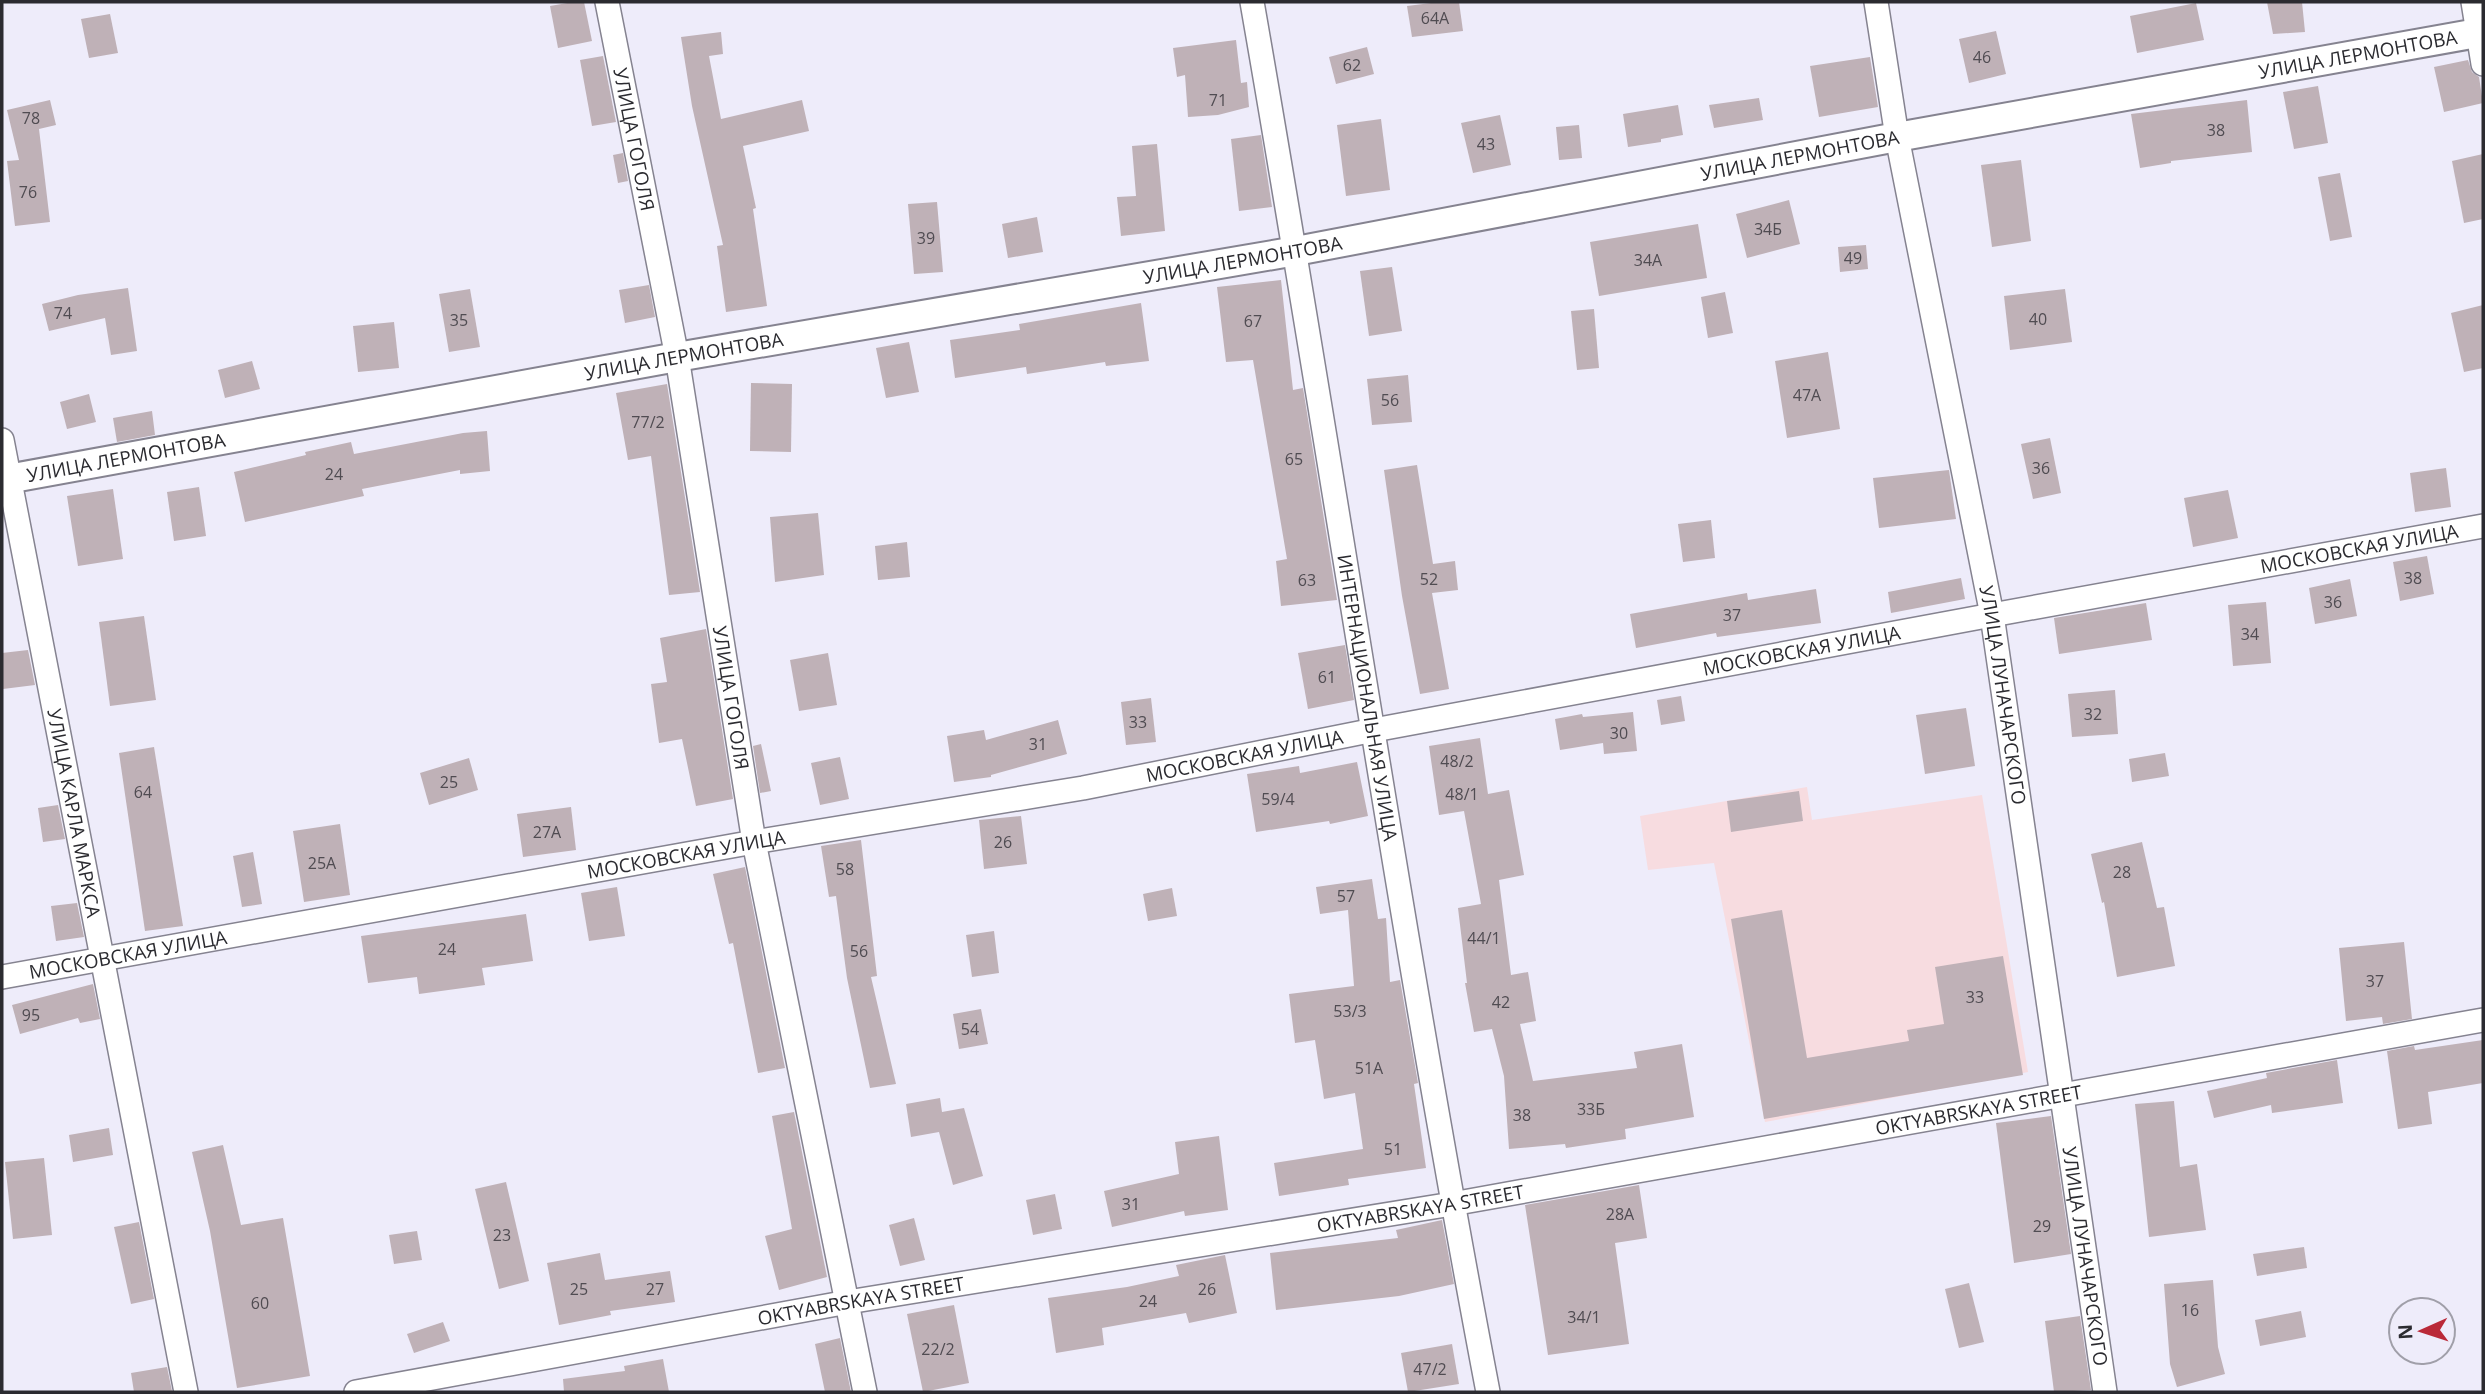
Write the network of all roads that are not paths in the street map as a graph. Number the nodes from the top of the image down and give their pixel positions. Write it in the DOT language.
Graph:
graph roads {
  1 [pos="607,2"];
  2 [pos="1252,2"];
  3 [pos="1876,2"];
  4 [pos="2473,2"];
  5 [pos="2481,33"];
  6 [pos="2483,64"];
  7 [pos="1897,137"];
  8 [pos="1296,251"];
  9 [pos="677,357"];
  10 [pos="2,440"];
  11 [pos="6,479"];
  12 [pos="2483,526"];
  13 [pos="1992,615"];
  14 [pos="1374,730"];
  15 [pos="754,842"];
  16 [pos="102,958"];
  17 [pos="2,977"];
  18 [pos="2483,1020"];
  19 [pos="2063,1095"];
  20 [pos="1452,1204"];
  21 [pos="848,1302"];
  22 [pos="186,1392"];
  23 [pos="356,1392"];
  24 [pos="865,1392"];
  25 [pos="1488,1392"];
  26 [pos="2105,1392"];
  1 -- 9 [label="street, УЛИЦА ГОГОЛЯ"];
  2 -- 8 [label="street, ИНТЕРНАЦИОНАЛЬНАЯ УЛИЦА"];
  3 -- 7 [label="street, УЛИЦА ЛУНАЧАРСКОГО"];
  4 -- 5 [label="street"];
  5 -- 6 [label="street"];
  5 -- 7 [label="street, УЛИЦА ЛЕРМОНТОВА"];
  7 -- 8 [label="street, УЛИЦА ЛЕРМОНТОВА"];
  7 -- 13 [label="street, УЛИЦА ЛУНАЧАРСКОГО"];
  8 -- 9 [label="street, УЛИЦА ЛЕРМОНТОВА"];
  8 -- 14 [label="street, ИНТЕРНАЦИОНАЛЬНАЯ УЛИЦА"];
  9 -- 11 [label="street, УЛИЦА ЛЕРМОНТОВА"];
  9 -- 15 [label="street, УЛИЦА ГОГОЛЯ"];
  10 -- 11 [label="street, УЛИЦА КАРЛА МАРКСА"];
  11 -- 16 [label="street, УЛИЦА КАРЛА МАРКСА"];
  12 -- 13 [label="street, МОСКОВСКАЯ УЛИЦА"];
  13 -- 14 [label="street, МОСКОВСКАЯ УЛИЦА"];
  13 -- 19 [label="street, УЛИЦА ЛУНАЧАРСКОГО"];
  14 -- 15 [label="street, МОСКОВСКАЯ УЛИЦА"];
  14 -- 20 [label="street, ИНТЕРНАЦИОНАЛЬНАЯ УЛИЦА"];
  15 -- 16 [label="street, МОСКОВСКАЯ УЛИЦА"];
  15 -- 21 [label="street, УЛИЦА ГОГОЛЯ"];
  16 -- 17 [label="street, МОСКОВСКАЯ УЛИЦА"];
  16 -- 22 [label="street, УЛИЦА КАРЛА МАРКСА"];
  18 -- 19 [label="street, OKTYABRSKAYA STREET"];
  19 -- 20 [label="street, OKTYABRSKAYA STREET"];
  19 -- 26 [label="street, УЛИЦА ЛУНАЧАРСКОГО"];
  20 -- 21 [label="street, OKTYABRSKAYA STREET"];
  20 -- 25 [label="street, ИНТЕРНАЦИОНАЛЬНАЯ УЛИЦА"];
  21 -- 23 [label="street, OKTYABRSKAYA STREET"];
  21 -- 24 [label="street, УЛИЦА ГОГОЛЯ"];
}
